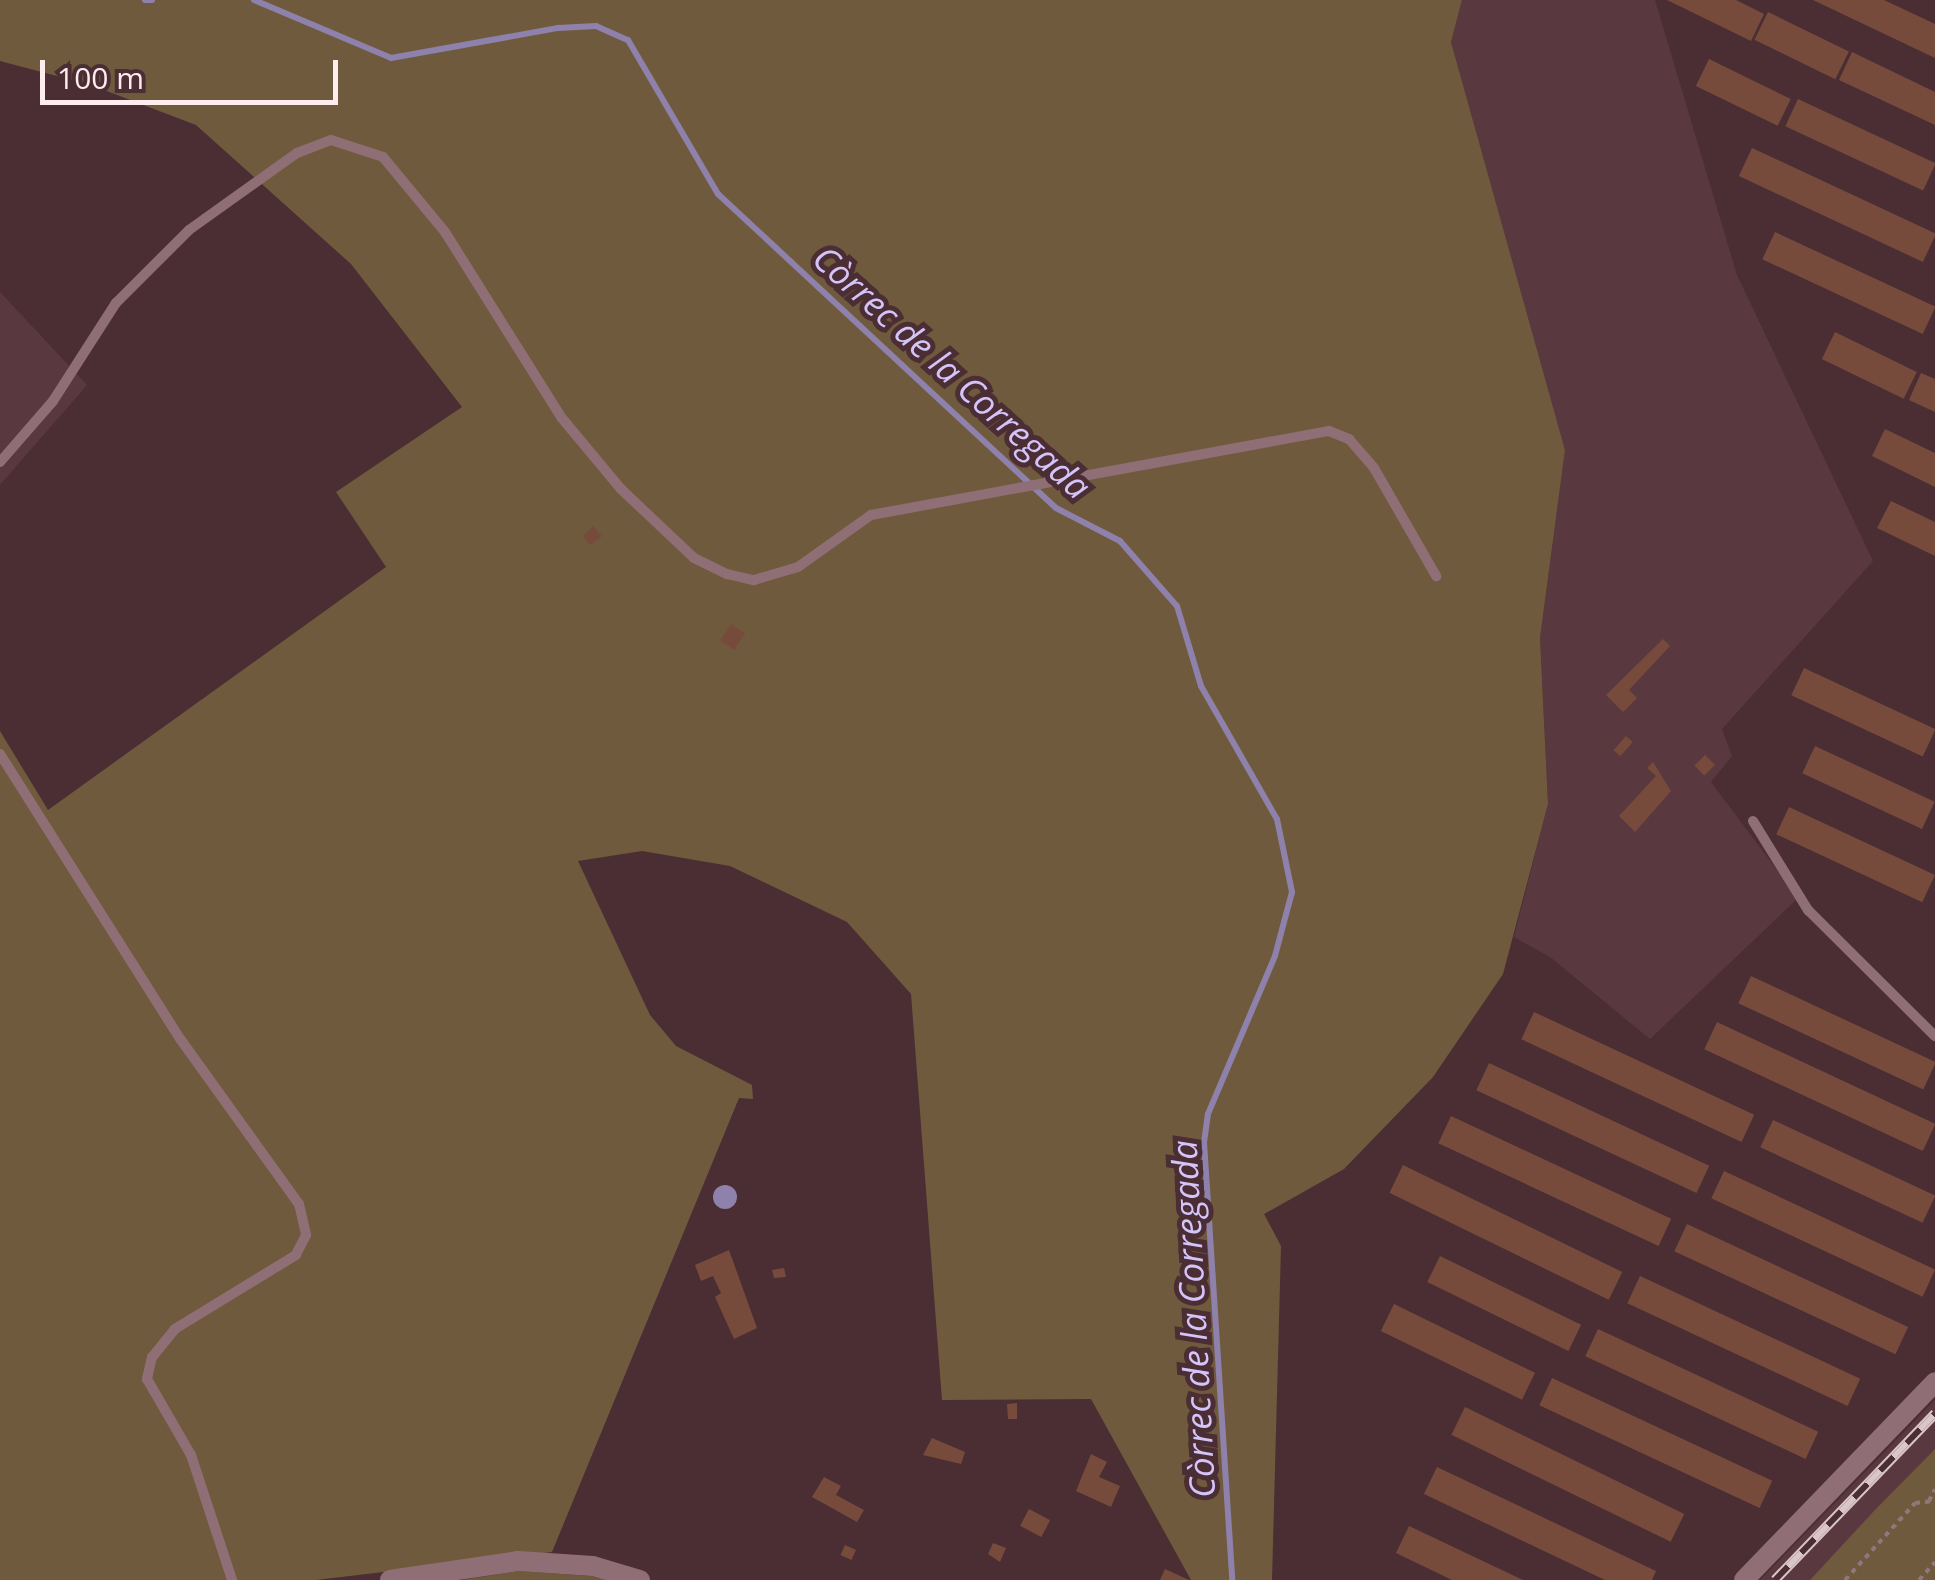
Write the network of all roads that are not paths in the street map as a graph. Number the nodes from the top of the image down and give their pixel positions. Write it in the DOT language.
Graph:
graph roads {
  1 [pos="0,462"];
  2 [pos="1436,576"];
  3 [pos="0,754"];
  4 [pos="1753,821"];
  5 [pos="1935,1036"];
  6 [pos="1935,1382"];
  7 [pos="232,1580"];
  8 [pos="390,1580"];
  9 [pos="640,1580"];
  10 [pos="1744,1580"];
  1 -- 2 [label="lane"];
  3 -- 7 [label="lane"];
  4 -- 5 [label="lane"];
  6 -- 10 [label="street"];
  8 -- 9 [label="street"];
}
